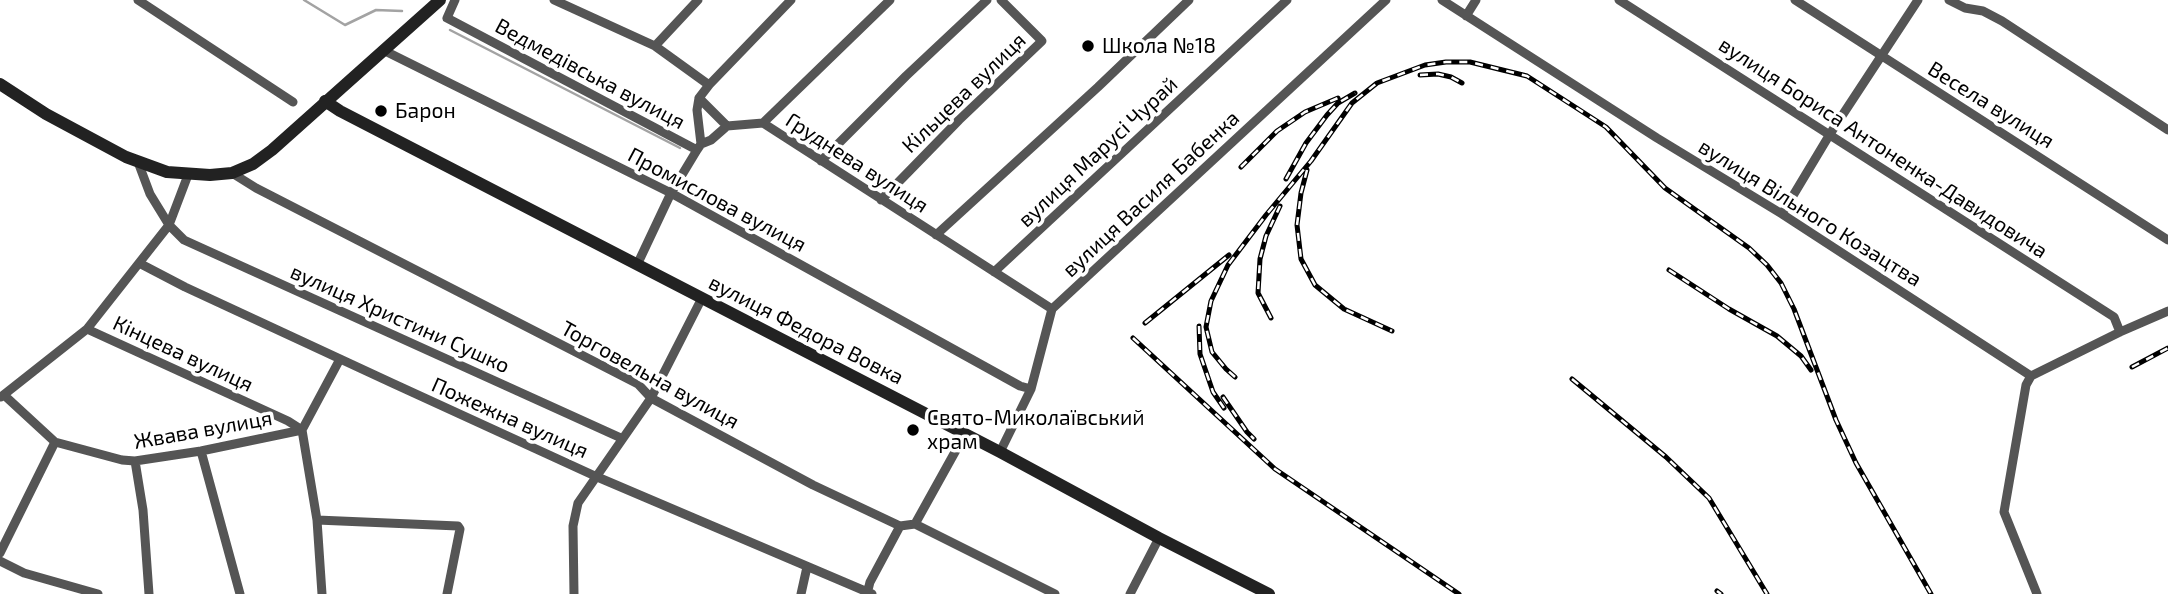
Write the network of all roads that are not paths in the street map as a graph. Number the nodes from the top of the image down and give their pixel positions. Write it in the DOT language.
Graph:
graph roads {
  1 [pos="138,0"];
  2 [pos="440,0"];
  3 [pos="455,0"];
  4 [pos="554,0"];
  5 [pos="698,0"];
  6 [pos="791,0"];
  7 [pos="890,0"];
  8 [pos="987,0"];
  9 [pos="1001,0"];
  10 [pos="1189,0"];
  11 [pos="1287,0"];
  12 [pos="1386,0"];
  13 [pos="1442,0"];
  14 [pos="1476,0"];
  15 [pos="1619,0"];
  16 [pos="1795,0"];
  17 [pos="1918,0"];
  18 [pos="1949,0"];
  19 [pos="1466,16"];
  20 [pos="655,46"];
  21 [pos="383,50"];
  22 [pos="1882,57"];
  23 [pos="0,84"];
  24 [pos="709,85"];
  25 [pos="0,92"];
  26 [pos="14,93"];
  27 [pos="699,99"];
  28 [pos="325,101"];
  29 [pos="293,102"];
  30 [pos="763,123"];
  31 [pos="727,126"];
  32 [pos="2168,130"];
  33 [pos="1830,134"];
  34 [pos="699,147"];
  35 [pos="138,162"];
  36 [pos="821,162"];
  37 [pos="232,173"];
  38 [pos="188,175"];
  39 [pos="671,193"];
  40 [pos="881,200"];
  41 [pos="1782,214"];
  42 [pos="169,225"];
  43 [pos="936,236"];
  44 [pos="2168,240"];
  45 [pos="139,263"];
  46 [pos="637,265"];
  47 [pos="994,272"];
  48 [pos="702,298"];
  49 [pos="1052,309"];
  50 [pos="2168,311"];
  51 [pos="87,329"];
  52 [pos="2120,332"];
  53 [pos="340,359"];
  54 [pos="2031,376"];
  55 [pos="1031,389"];
  56 [pos="2,396"];
  57 [pos="651,398"];
  58 [pos="302,430"];
  59 [pos="965,434"];
  60 [pos="621,438"];
  61 [pos="55,442"];
  62 [pos="201,451"];
  63 [pos="1000,452"];
  64 [pos="135,461"];
  65 [pos="595,476"];
  66 [pos="317,520"];
  67 [pos="915,524"];
  68 [pos="900,526"];
  69 [pos="1159,538"];
  70 [pos="0,553"];
  71 [pos="0,561"];
  72 [pos="807,567"];
  73 [pos="869,593"];
  74 [pos="98,594"];
  75 [pos="149,594"];
  76 [pos="240,594"];
  77 [pos="322,594"];
  78 [pos="447,594"];
  79 [pos="574,594"];
  80 [pos="801,594"];
  81 [pos="1055,594"];
  82 [pos="1130,594"];
  83 [pos="1269,594"];
  84 [pos="2037,594"];
  1 -- 29 [label="street"];
  2 -- 21 [label="street"];
  3 -- 34 [label="street, Ведмедівська вулиця"];
  4 -- 20 [label="street"];
  5 -- 20 [label="street"];
  6 -- 24 [label="street"];
  7 -- 30 [label="street"];
  8 -- 36 [label="street"];
  9 -- 40 [label="street, Кільцева вулиця"];
  10 -- 43 [label="street"];
  11 -- 47 [label="street, вулиця Марусі Чурай"];
  12 -- 49 [label="street, вулиця Василя Бабенка"];
  13 -- 19 [label="street, вулиця Вільного Козацтва"];
  14 -- 19 [label="street"];
  15 -- 33 [label="street, вулиця Бориса Антоненка-Давидовича"];
  16 -- 22 [label="street, Весела вулиця"];
  17 -- 22 [label="street"];
  18 -- 32 [label="street"];
  19 -- 41 [label="street, вулиця Вільного Козацтва"];
  20 -- 24 [label="street"];
  21 -- 28 [label="street"];
  21 -- 39 [label="street, Промислова вулиця"];
  22 -- 33 [label="street"];
  22 -- 44 [label="street, Весела вулиця"];
  23 -- 26 [label="street"];
  24 -- 27 [label="street"];
  25 -- 26 [label="street"];
  26 -- 35 [label="street"];
  27 -- 31 [label="street"];
  27 -- 34 [label="street"];
  28 -- 37 [label="street"];
  28 -- 46 [label="street, вулиця Федора Вовка"];
  30 -- 31 [label="street, Груднева вулиця"];
  30 -- 36 [label="street, Груднева вулиця"];
  31 -- 34 [label="street"];
  33 -- 41 [label="street"];
  33 -- 52 [label="street, вулиця Бориса Антоненка-Давидовича"];
  34 -- 39 [label="street"];
  35 -- 38 [label="street"];
  35 -- 42 [label="street"];
  36 -- 40 [label="street, Груднева вулиця"];
  37 -- 38 [label="street"];
  37 -- 57 [label="street, Торговельна вулиця"];
  38 -- 42 [label="street"];
  39 -- 46 [label="street"];
  39 -- 55 [label="street, Промислова вулиця"];
  40 -- 43 [label="street, Груднева вулиця"];
  41 -- 54 [label="street, вулиця Вільного Козацтва"];
  42 -- 45 [label="street"];
  42 -- 60 [label="street, вулиця Христини Сушко"];
  43 -- 47 [label="street, Груднева вулиця"];
  45 -- 51 [label="street"];
  45 -- 53 [label="street, Пожежна вулиця"];
  46 -- 48 [label="street, вулиця Федора Вовка"];
  47 -- 49 [label="street, Груднева вулиця"];
  48 -- 57 [label="street"];
  48 -- 59 [label="street, вулиця Федора Вовка"];
  49 -- 55 [label="street"];
  50 -- 52 [label="street"];
  51 -- 56 [label="street"];
  51 -- 58 [label="street, Кінцева вулиця"];
  52 -- 54 [label="street"];
  53 -- 58 [label="street"];
  53 -- 65 [label="street, Пожежна вулиця"];
  54 -- 84 [label="street"];
  55 -- 63 [label="street"];
  56 -- 61 [label="street, Жвава вулиця"];
  57 -- 60 [label="street"];
  57 -- 68 [label="street, Торговельна вулиця"];
  58 -- 62 [label="street, Жвава вулиця"];
  58 -- 66 [label="street"];
  59 -- 63 [label="street, вулиця Федора Вовка"];
  59 -- 67 [label="street"];
  60 -- 65 [label="street"];
  61 -- 64 [label="street, Жвава вулиця"];
  61 -- 70 [label="street"];
  62 -- 64 [label="street, Жвава вулиця"];
  62 -- 76 [label="street"];
  63 -- 69 [label="street, вулиця Федора Вовка"];
  64 -- 75 [label="street"];
  65 -- 72 [label="street, Пожежна вулиця"];
  65 -- 79 [label="street"];
  66 -- 77 [label="street"];
  66 -- 78 [label="street"];
  67 -- 68 [label="street"];
  67 -- 81 [label="street"];
  68 -- 73 [label="street"];
  69 -- 82 [label="street"];
  69 -- 83 [label="street, вулиця Федора Вовка"];
  71 -- 74 [label="street"];
  72 -- 73 [label="street, Пожежна вулиця"];
  72 -- 80 [label="street"];
}
